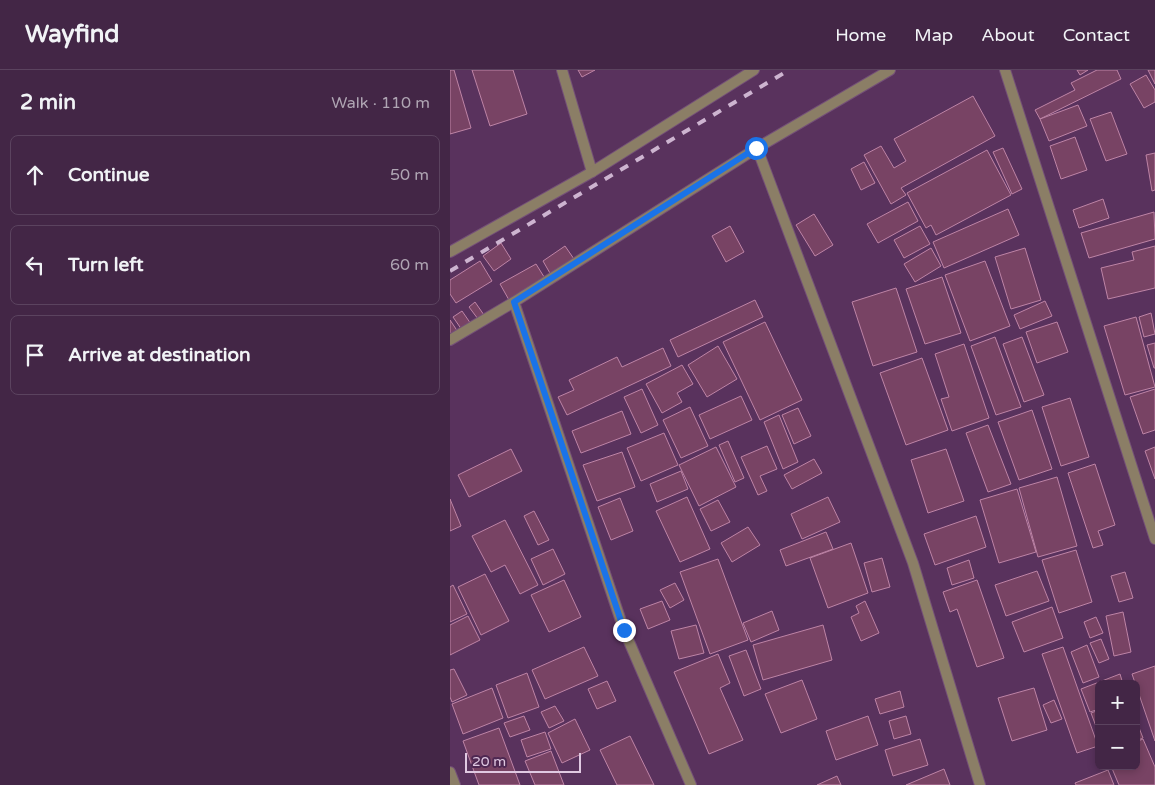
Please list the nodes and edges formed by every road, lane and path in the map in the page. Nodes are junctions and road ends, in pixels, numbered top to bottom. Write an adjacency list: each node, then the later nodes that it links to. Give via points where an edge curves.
1 (562, 70): 6 (street)
2 (754, 70): 6 (street)
3 (890, 70): 5 (street)
4 (1005, 70): 10 (street)
5 (756, 148): 8 (street); 14 (street, via 913,563)
6 (592, 172): 7 (street)
7 (450, 252)
8 (514, 302): 9 (street); 13 (street, via 624,630)
9 (450, 340)
10 (1155, 539)
11 (450, 772): 12 (street)
12 (455, 785)
13 (692, 785)
14 (980, 785)

